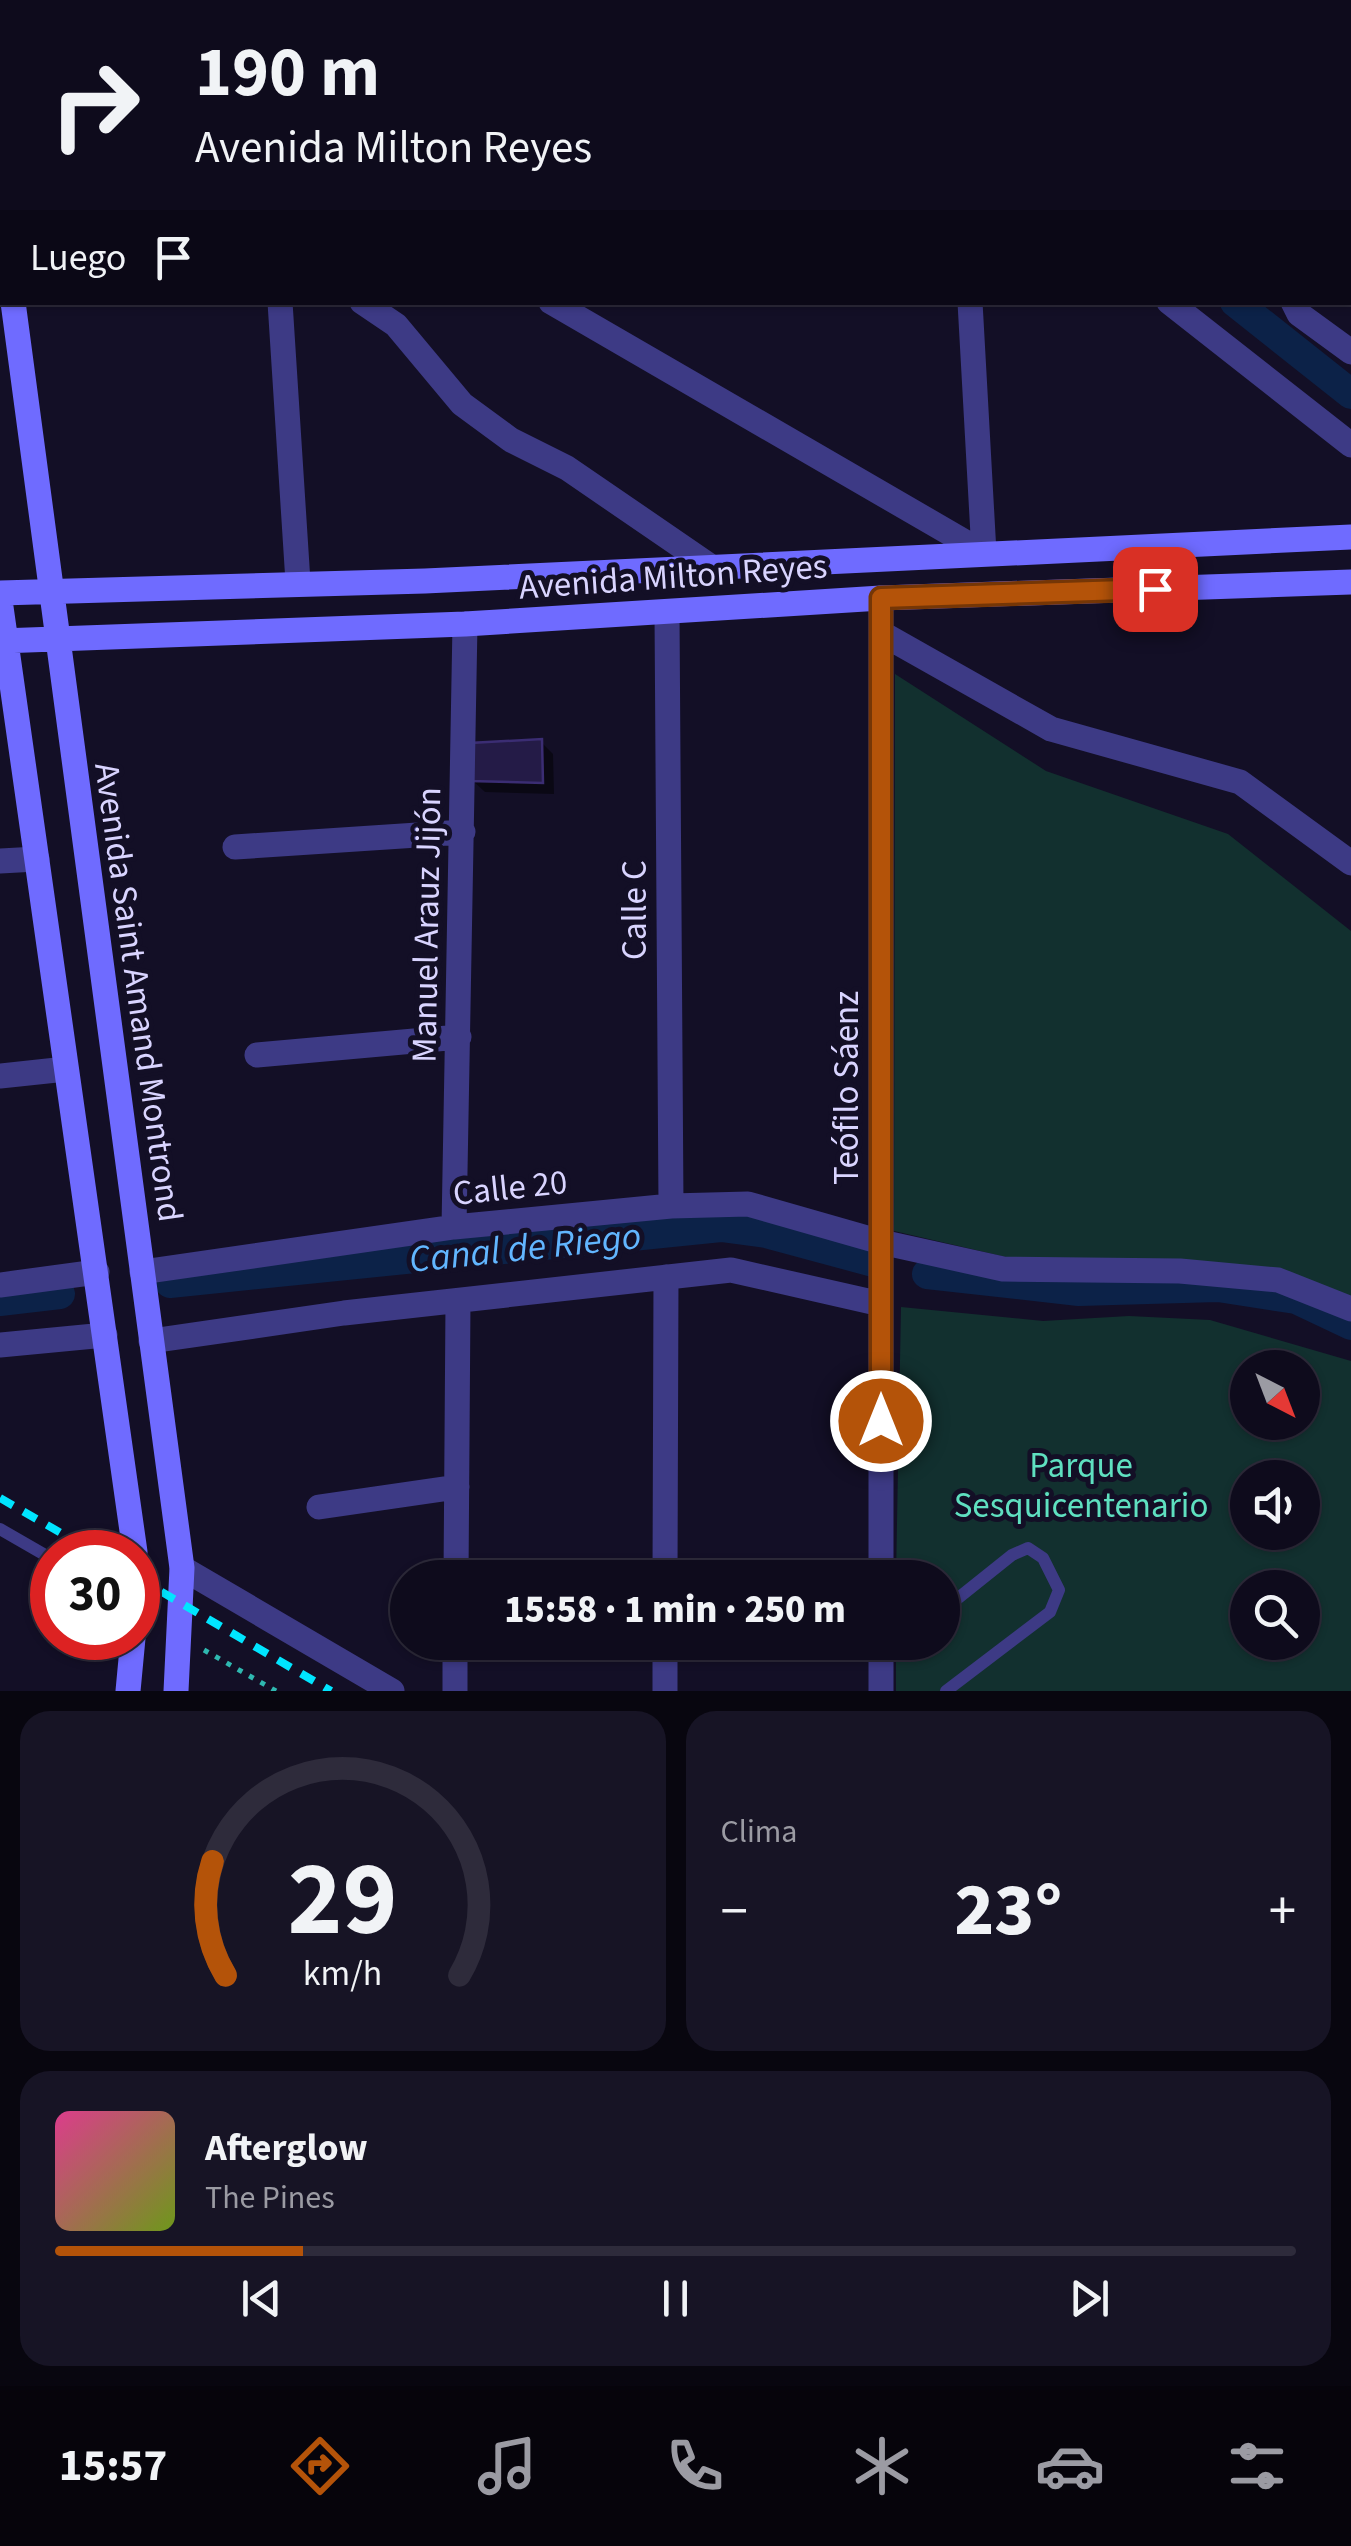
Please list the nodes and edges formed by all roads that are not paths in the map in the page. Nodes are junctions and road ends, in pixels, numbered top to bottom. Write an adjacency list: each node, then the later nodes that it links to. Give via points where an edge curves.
1 (12, 305): 15 (street, Avenida Saint Amand Montrond)
2 (280, 305): 13 (street)
3 (367, 305): 12 (street, via 396,324 462,404)
4 (556, 305): 11 (street)
5 (970, 305): 11 (street)
6 (1172, 305): 9 (street)
7 (1294, 305): 8 (street)
8 (1351, 352)
9 (1351, 445)
10 (1351, 536): 11 (street, Avenida Milton Reyes)
11 (984, 553): 12 (street, Avenida Milton Reyes)
12 (710, 566): 13 (street, Avenida Milton Reyes)
13 (298, 582): 15 (street, Avenida Milton Reyes)
14 (1351, 582): 17 (street, Avenida Milton Reyes)
15 (50, 590): 16 (street, Avenida Milton Reyes); 21 (street, Avenida Saint Amand Montrond)
16 (0, 596): 22 (street)
17 (881, 598): 18 (street, Avenida Milton Reyes); 20 (street, Teófilo Sáenz)
18 (667, 613): 19 (street, Avenida Milton Reyes); 32 (street, Calle C)
19 (465, 624): 21 (street, Avenida Milton Reyes); 23 (street, Manuel Arauz Jijón)
20 (881, 632): 27 (street, via 1051,728 1240,782); 34 (street, Teófilo Sáenz)
21 (56, 638): 22 (street, Avenida Milton Reyes); 36 (street, Avenida Saint Amand Montrond)
22 (3, 641): 25 (street)
23 (462, 832): 24 (street); 28 (street, Manuel Arauz Jijón)
24 (235, 846)
25 (37, 859): 26 (street); 30 (street)
26 (0, 861)
27 (1351, 863)
28 (460, 1038): 29 (street); 33 (street, Manuel Arauz Jijón)
29 (258, 1054)
30 (66, 1069): 31 (street); 35 (street)
31 (0, 1076)
32 (671, 1206): 33 (street, Calle 20); 34 (street, Calle 20, via 748,1204)
33 (454, 1227): 36 (street, Calle 20)
34 (881, 1242): 40 (street, Teófilo Sáenz); 41 (street, Calle 20, via 1002,1269 1180,1271 1278,1280)
35 (97, 1272): 38 (street); 42 (street)
36 (142, 1272): 43 (street, Avenida Saint Amand Montrond)
37 (666, 1278): 39 (street); 40 (street, via 731,1270); 51 (street)
38 (0, 1285)
39 (458, 1301): 43 (street); 45 (street)
40 (881, 1304): 52 (street, Teófilo Sáenz)
41 (1351, 1309)
42 (105, 1336): 44 (street); 48 (street)
43 (152, 1341): 53 (street, Avenida Saint Amand Montrond)
44 (0, 1345)
45 (457, 1487): 46 (street); 50 (street)
46 (319, 1507)
47 (0, 1529): 49 (lane)
48 (132, 1530)
49 (30, 1546)
50 (456, 1560)
51 (665, 1560)
52 (881, 1560)
53 (182, 1568): 60 (street, Avenida Saint Amand Montrond); 61 (street)
54 (960, 1597): 65 (lane, via 1028,1548 1043,1558 1059,1590 1050,1612)
55 (132, 1660): 59 (street)
56 (456, 1660): 62 (street)
57 (665, 1660): 63 (street)
58 (881, 1660): 64 (street)
59 (128, 1691)
60 (176, 1691)
61 (392, 1691)
62 (455, 1691)
63 (665, 1691)
64 (881, 1691)
65 (946, 1691)

